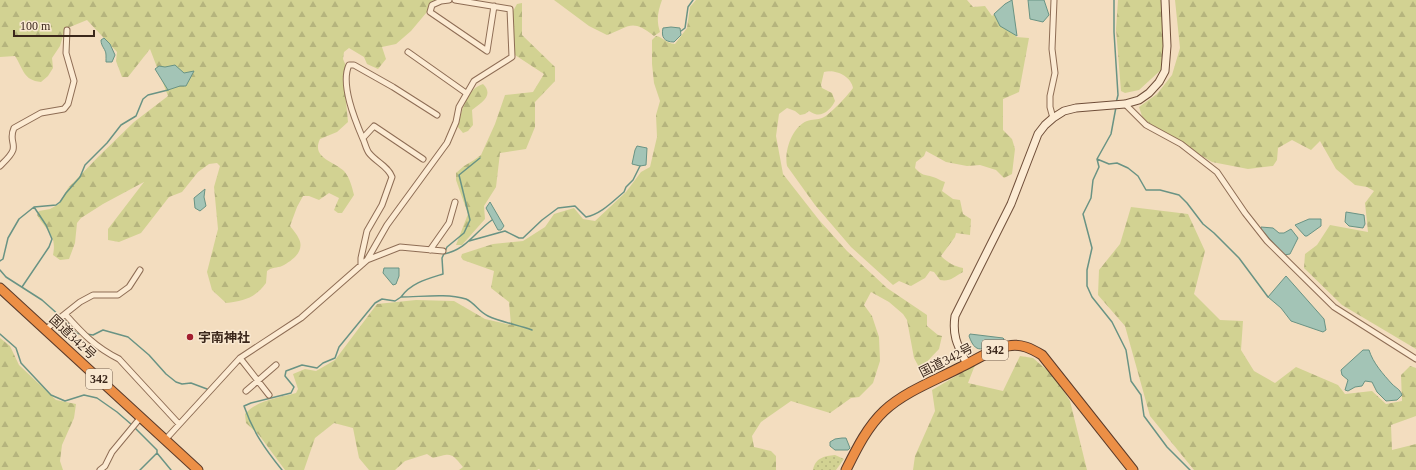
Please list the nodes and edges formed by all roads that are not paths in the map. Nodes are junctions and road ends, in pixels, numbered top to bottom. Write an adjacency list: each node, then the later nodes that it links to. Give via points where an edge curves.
1 (448, 0): 5 (street, via 432,5 430,12 487,51)
2 (455, 0): 5 (street)
3 (1054, 0): 11 (street, via 1052,49 1055,73 1050,96)
4 (1165, 0): 9 (street, via 1165,71 1149,93 1139,100)
5 (494, 6): 8 (street, via 510,9 512,57 474,81)
6 (67, 30): 14 (street, via 66,53 74,81 68,104 64,109 41,113 14,128 11,139 13,149)
7 (408, 52): 8 (street)
8 (466, 93): 18 (street, via 447,143 387,225)
9 (1125, 104): 11 (street, via 1076,108 1064,111); 25 (street, via 1146,125 1180,144 1217,172 1267,241 1334,307)
10 (437, 116): 12 (street, via 393,87 351,64 348,68 348,97)
11 (1053, 118): 26 (street, via 1038,134 1011,204 955,316 955,337)
12 (363, 138): 13 (street, via 374,126); 19 (street, via 370,154 390,170 392,177 382,205 367,231)
13 (423, 159)
14 (0, 166)
15 (455, 202): 16 (street, via 448,223)
16 (430, 250): 17 (street); 18 (street, via 400,247)
17 (443, 251)
18 (366, 260): 19 (street)
19 (361, 265): 24 (street, via 301,318)
20 (140, 270): 22 (street, via 129,287 118,296 93,295)
21 (0, 288): 23 (highway, 国道342号 / 342)
22 (65, 314): 23 (street); 32 (street, via 86,337 119,359)
23 (46, 329): 31 (highway, 国道342号 / 342)
24 (240, 358): 28 (street); 32 (street)
25 (1416, 359)
26 (967, 364): 36 (highway, 国道342号 / 342, via 883,411 865,435); 37 (highway, 国道342号 / 342, via 1007,346 1030,348 1042,355)
27 (276, 365): 28 (street)
28 (258, 381): 29 (street); 30 (street)
29 (246, 391)
30 (269, 395)
31 (141, 417): 33 (highway, 国道342号 / 342); 34 (street)
32 (179, 424): 33 (street)
33 (165, 440): 35 (highway, 国道342号 / 342)
34 (100, 470)
35 (198, 470)
36 (846, 470)
37 (1133, 470)

